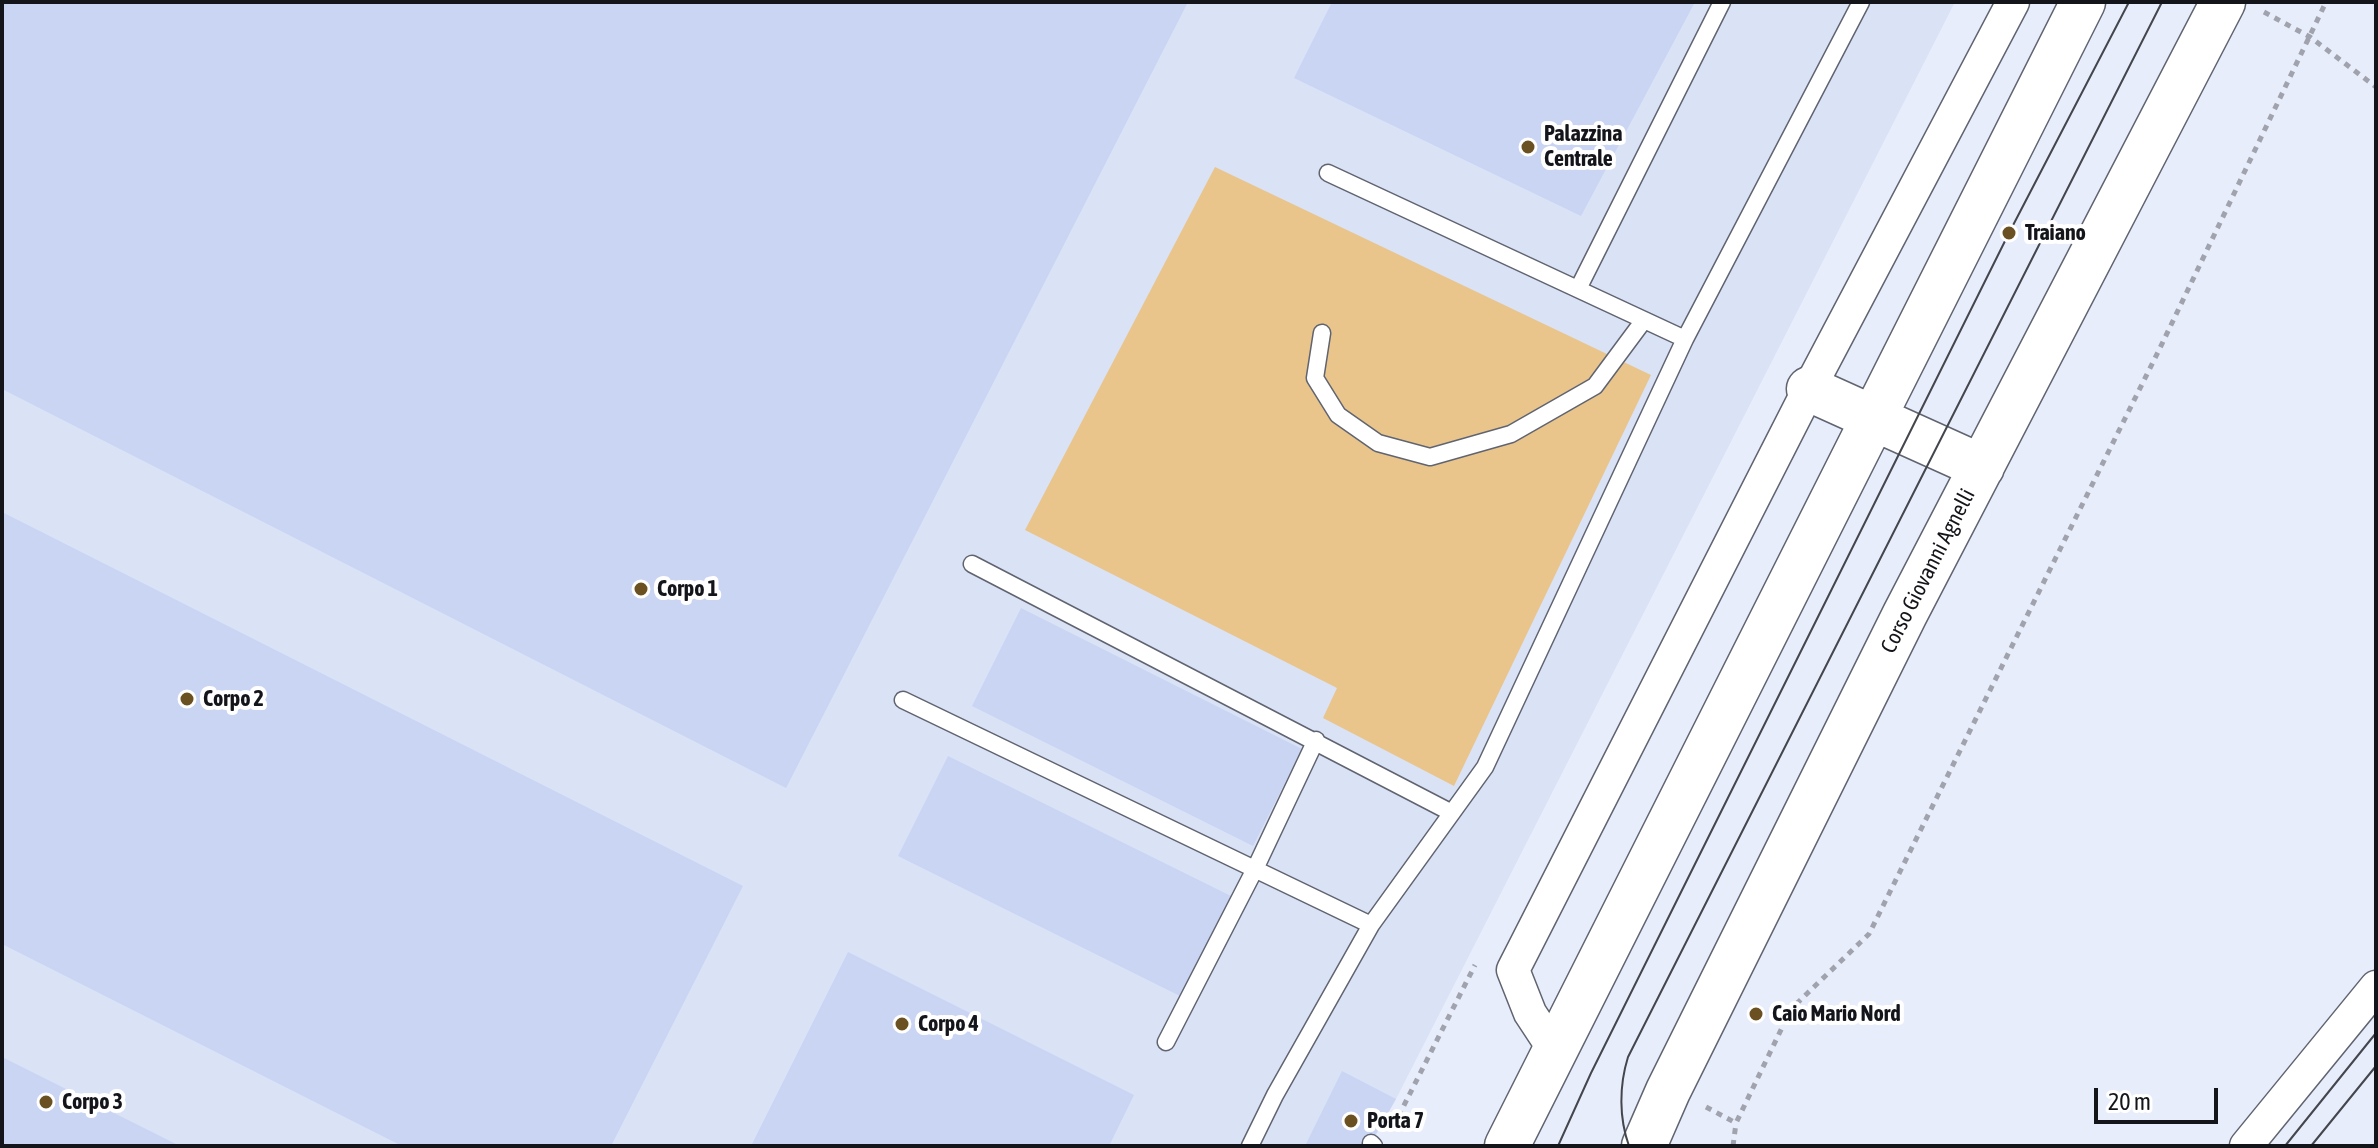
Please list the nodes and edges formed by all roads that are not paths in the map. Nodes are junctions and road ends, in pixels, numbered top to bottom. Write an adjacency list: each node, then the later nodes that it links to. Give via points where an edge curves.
1 (1722, 2): 7 (lane)
2 (1861, 2): 10 (lane)
3 (2013, 2): 11 (street)
4 (2083, 2): 12 (main road)
5 (2240, 6): 13 (main road, Corso Giovanni Agnelli)
6 (1328, 173): 7 (lane)
7 (1578, 289): 8 (lane)
8 (1644, 320): 9 (lane, via 1595,386 1511,434 1430,457 1378,443 1338,415 1315,378); 10 (lane)
9 (1322, 333)
10 (1685, 339): 17 (lane, via 1485,767)
11 (1809, 389): 12 (main road); 22 (street, via 1513,970 1530,1013)
12 (1873, 418): 13 (main road); 22 (main road)
13 (1982, 467): 23 (main road, Corso Giovanni Agnelli, via 1905,614)
14 (972, 564): 16 (lane)
15 (903, 700): 18 (lane)
16 (1316, 740): 17 (lane); 18 (lane)
17 (1452, 813): 19 (lane)
18 (1255, 869): 19 (lane); 21 (lane)
19 (1371, 925): 24 (lane)
20 (2376, 987): 26 (street)
21 (1166, 1042)
22 (1555, 1051): 25 (main road)
23 (1653, 1139)
24 (1250, 1146)
25 (1507, 1146)
26 (2246, 1146)

